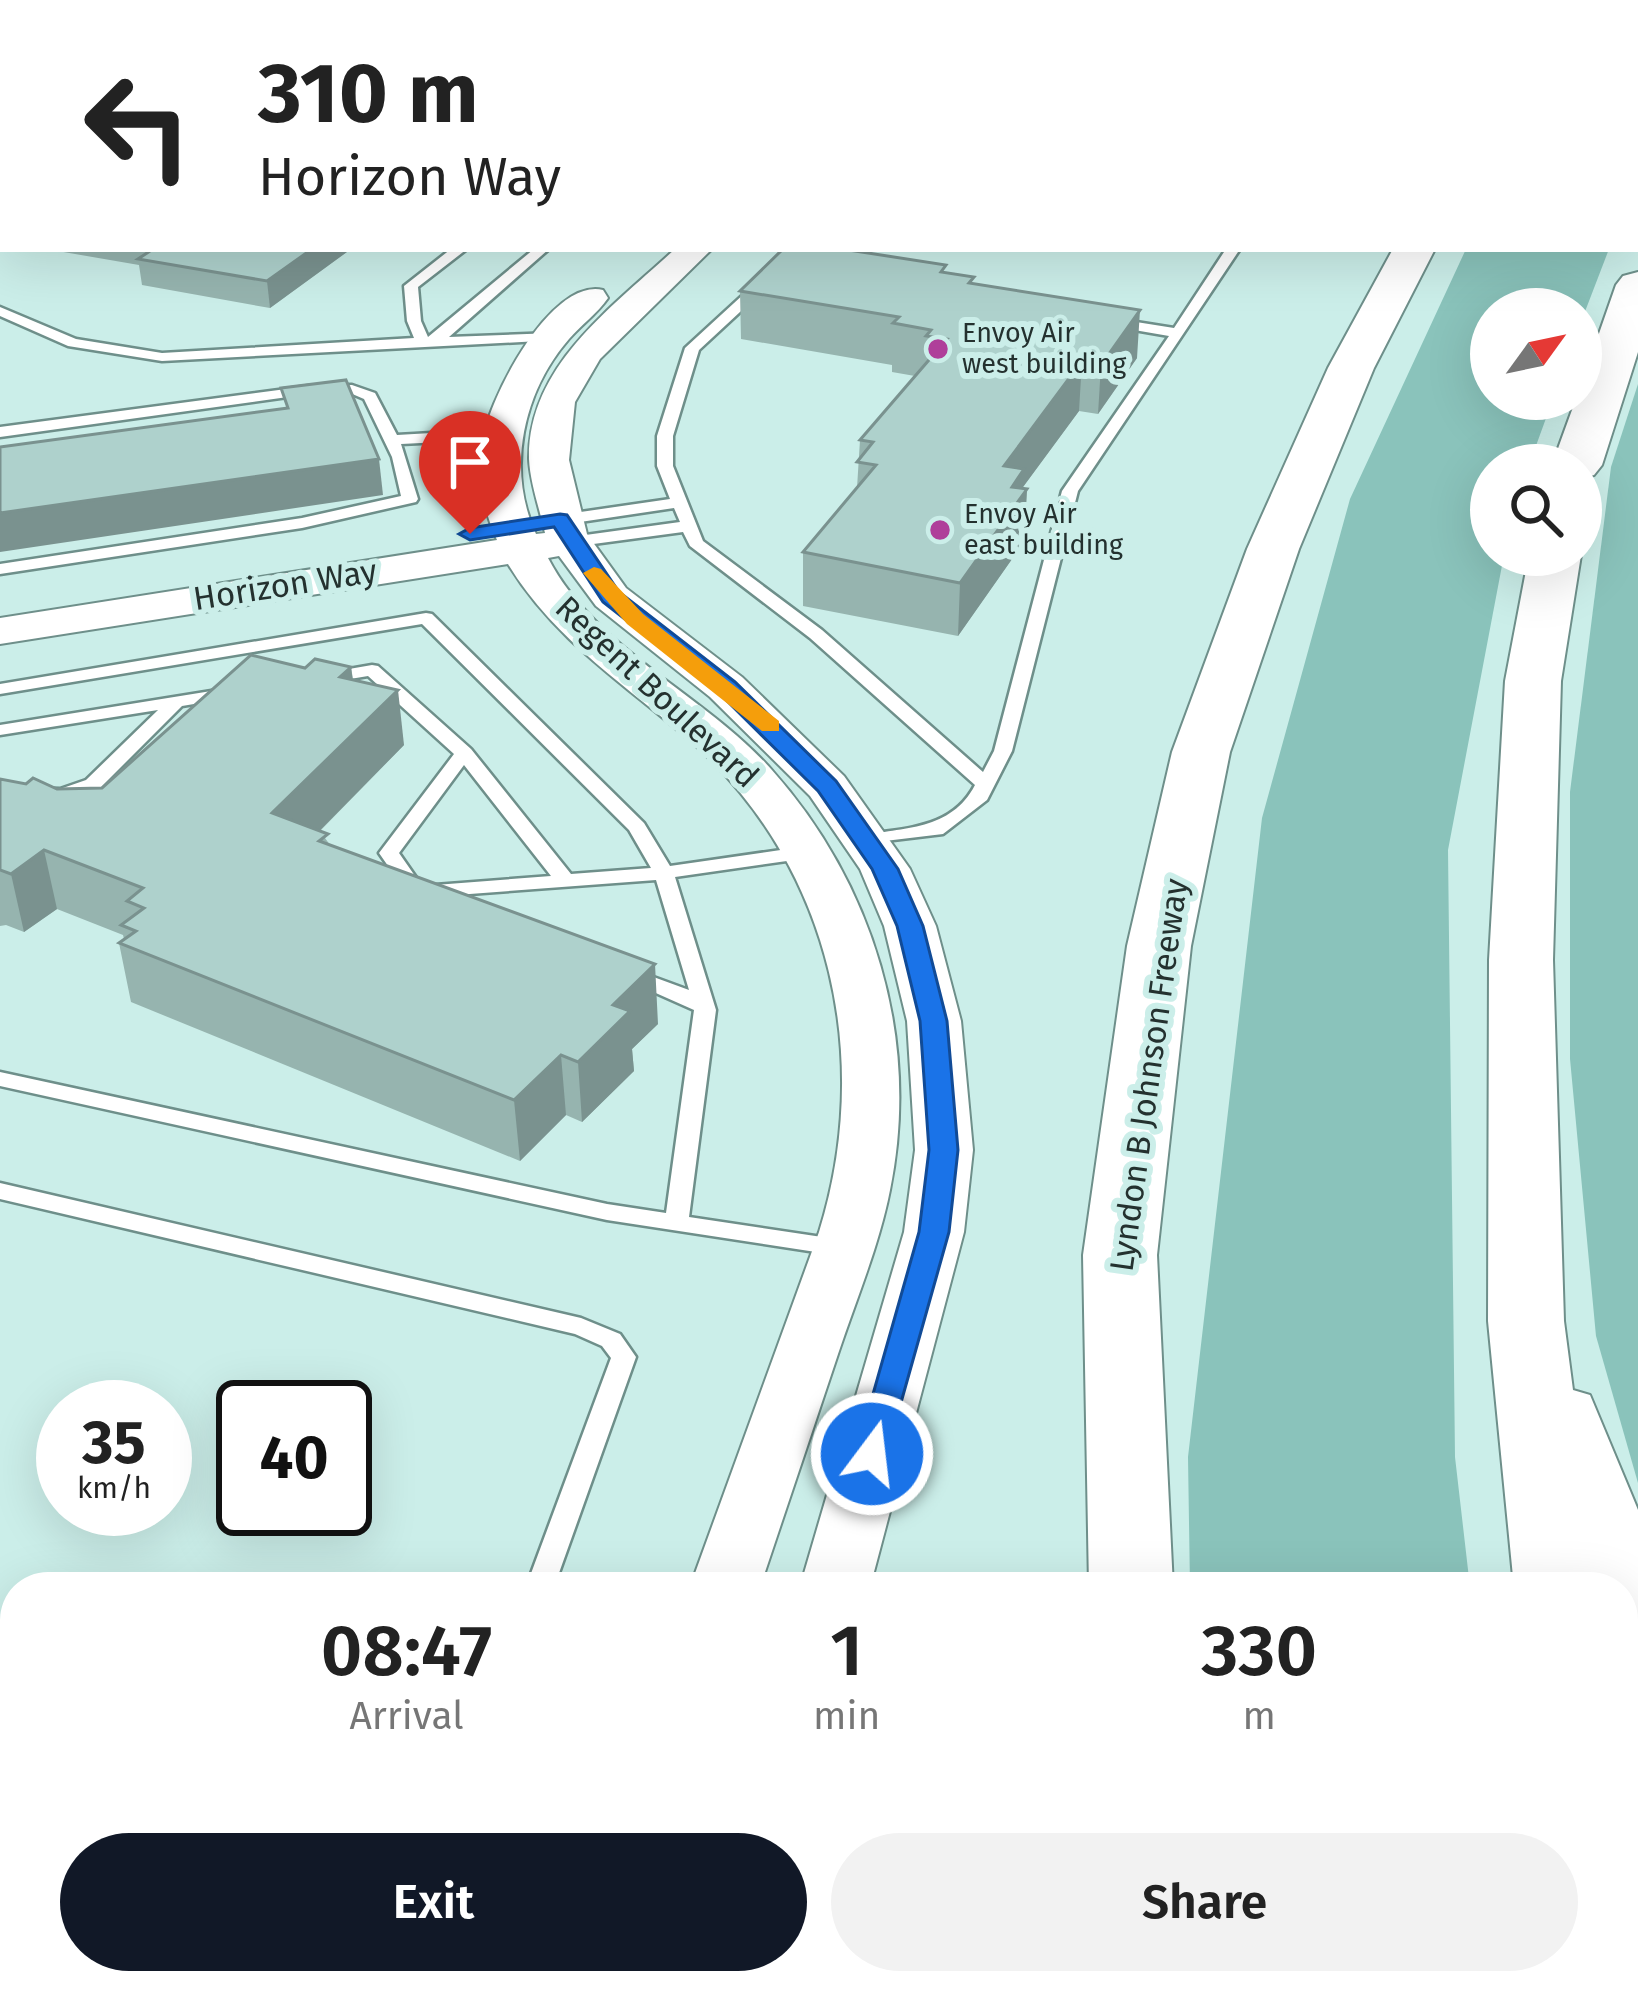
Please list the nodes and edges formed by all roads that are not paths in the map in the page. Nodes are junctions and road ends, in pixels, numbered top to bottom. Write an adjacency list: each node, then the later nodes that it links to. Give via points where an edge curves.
1 (456, 252): 15 (lane, via 411,286 414,321)
2 (538, 252): 15 (lane)
3 (644, 252): 14 (street, Regent Boulevard)
4 (692, 252): 22 (street, Regent Boulevard, via 585,353 556,403 548,460)
5 (798, 252): 8 (lane)
6 (1231, 252): 13 (lane)
7 (1412, 252): 51 (highway, Lyndon B Johnson Freeway, via 1351,368 1273,549 1201,752 1159,946 1120,1255)
8 (779, 269): 9 (lane); 20 (lane, via 692,348 665,436 665,466)
9 (803, 273)
10 (1638, 285): 19 (highway)
11 (0, 310): 15 (lane, via 73,343 162,357)
12 (1084, 318): 13 (lane)
13 (1178, 333): 34 (lane, via 1070,491 1003,751)
14 (553, 337): 15 (lane); 17 (street, Regent Boulevard, via 524,375)
15 (429, 341)
16 (0, 432): 18 (lane, via 352,388 370,396)
17 (501, 434): 18 (lane); 23 (street, Regent Boulevard, via 501,480)
18 (392, 440): 24 (lane, via 410,500)
19 (1584, 444)
20 (681, 502): 21 (lane); 22 (lane)
21 (689, 526): 22 (lane); 34 (lane, via 713,558 816,634)
22 (566, 531): 23 (street, Horizon Way); 36 (street, Regent Boulevard, via 611,597 770,726 827,786)
23 (516, 538): 26 (street, Horizon Way); 27 (street, Horizon Way); 36 (street, Regent Boulevard, via 560,607)
24 (0, 569)
25 (1551, 576): 47 (highway, via 1533,681 1521,961)
26 (0, 605)
27 (0, 631)
28 (307, 681): 33 (lane, via 372,670)
29 (0, 689): 37 (lane, via 426,617 637,827)
30 (242, 691): 31 (lane)
31 (177, 701): 32 (lane); 35 (lane, via 93,784 62,795)
32 (0, 730)
33 (464, 754): 38 (lane); 39 (lane, via 389,853)
34 (985, 784): 36 (lane, via 977,800 936,830)
35 (0, 794)
36 (837, 846): 37 (lane); 46 (street, Regent Boulevard, via 839,913 871,1065 864,1174); 50 (street, Regent Boulevard, via 910,926 934,1021 944,1150 934,1232)
37 (664, 873): 38 (lane); 42 (lane)
38 (564, 879): 39 (lane)
39 (416, 892): 40 (lane)
40 (460, 909)
41 (615, 969): 42 (lane)
42 (704, 1003): 45 (lane)
43 (0, 1079): 45 (lane)
44 (0, 1192): 48 (lane, via 611,1340 624,1358)
45 (676, 1223): 46 (lane)
46 (843, 1248): 49 (street, Regent Boulevard)
47 (1526, 1321): 52 (highway); 53 (highway)
48 (545, 1572)
49 (730, 1572)
50 (840, 1572)
51 (1131, 1572)
52 (1554, 1572)
53 (1620, 1572)

